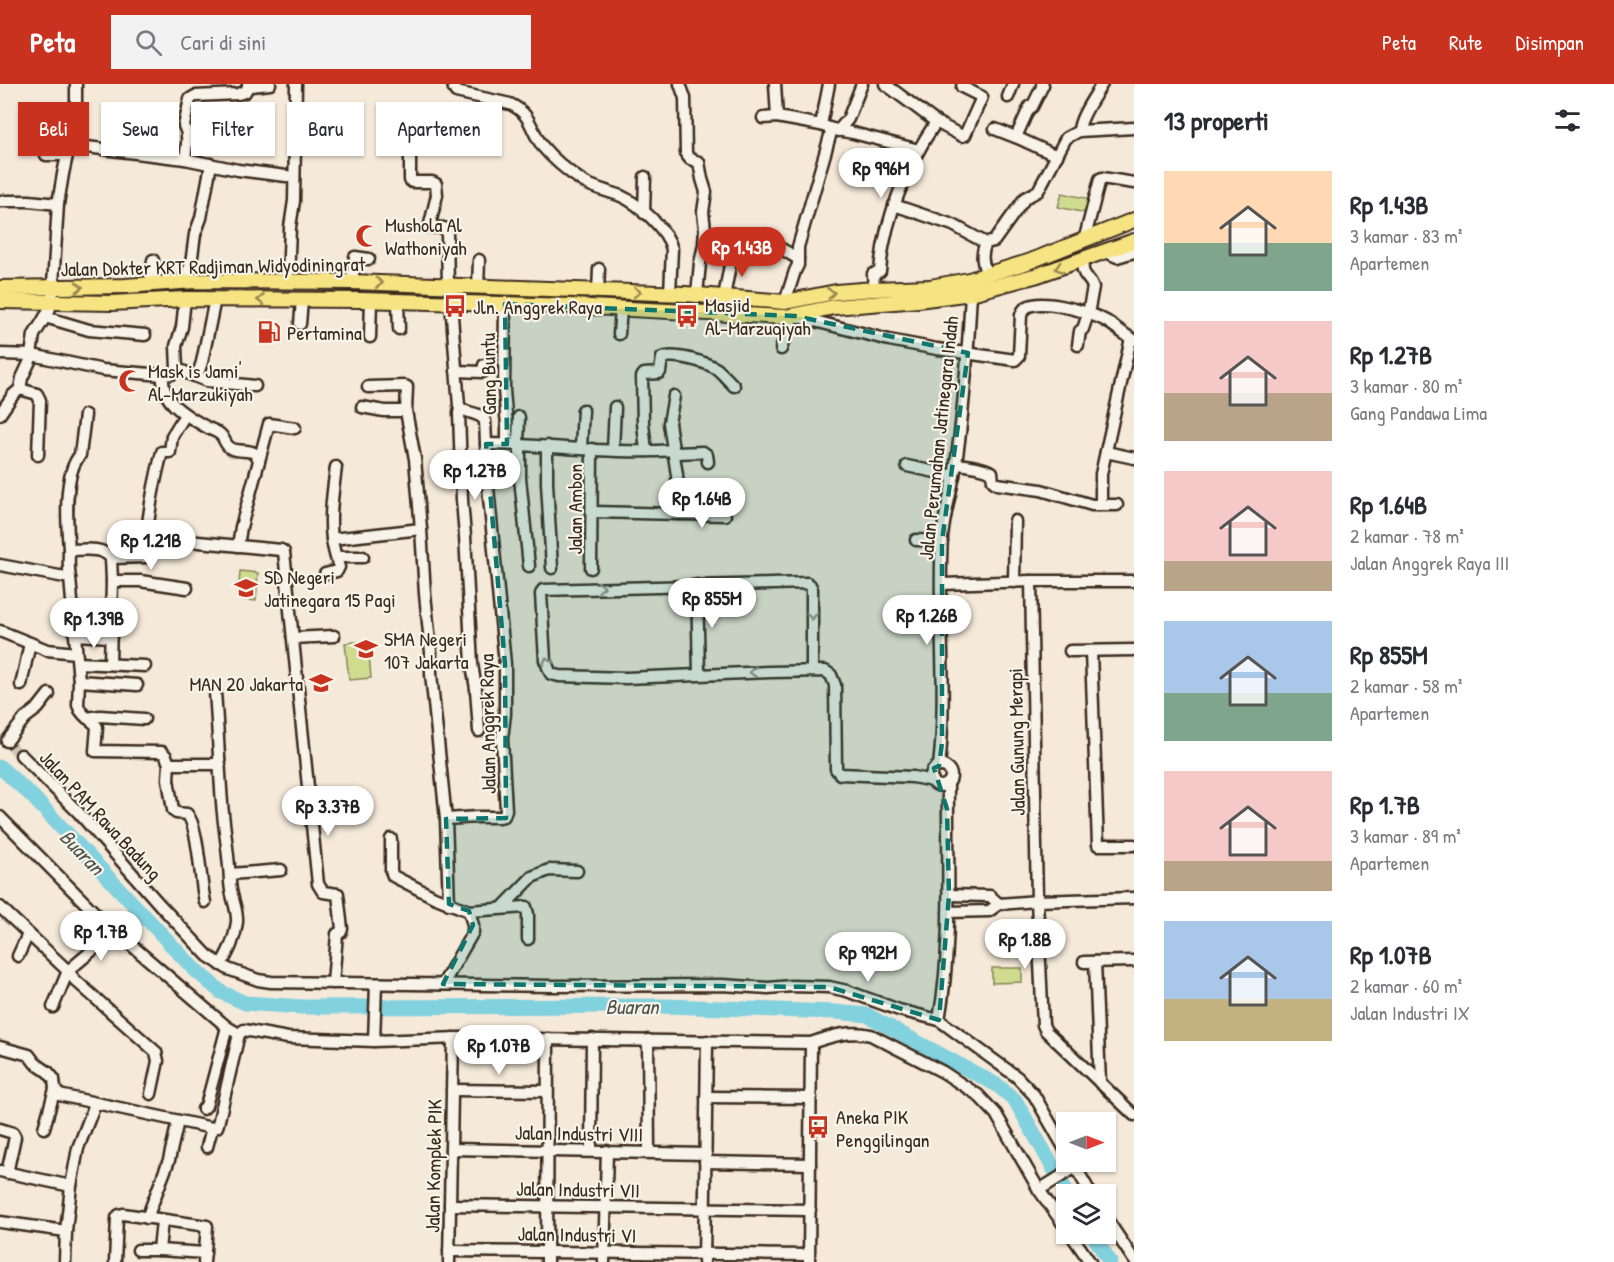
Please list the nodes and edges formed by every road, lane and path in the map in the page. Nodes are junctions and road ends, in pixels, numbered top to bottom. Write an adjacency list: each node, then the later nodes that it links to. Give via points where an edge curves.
1 (76, 84): 18 (street)
2 (193, 84): 16 (street)
3 (270, 84): 15 (street)
4 (296, 84): 34 (street)
5 (453, 84): 40 (street, via 456,92 518,108 525,113 544,148 563,166)
6 (680, 84): 42 (street, via 686,154 699,164 706,192)
7 (775, 84): 19 (street)
8 (829, 84): 22 (street)
9 (862, 84): 22 (street, via 848,119)
10 (885, 84): 21 (street)
11 (963, 84): 21 (street, via 962,87 981,97 965,135)
12 (1013, 84): 17 (street)
13 (1042, 84): 26 (street)
14 (1102, 84): 25 (street)
15 (249, 85): 16 (street, via 238,94)
16 (193, 96): 32 (street, via 184,119)
17 (1008, 97)
18 (76, 102)
19 (777, 117): 20 (street); 22 (street)
20 (763, 118)
21 (936, 122): 27 (street)
22 (830, 128): 27 (street); 50 (street)
23 (1134, 128): 25 (street)
24 (995, 129): 26 (street)
25 (1078, 131): 31 (street, via 1066,138)
26 (1016, 137): 31 (street)
27 (919, 150): 39 (street)
28 (89, 152): 32 (street)
29 (68, 156): 38 (street)
30 (410, 156): 60 (street, via 410,180 436,184 430,224 447,232)
31 (1057, 156): 45 (street, via 1038,191 1025,198 994,242)
32 (185, 159): 33 (street)
33 (211, 164): 34 (street); 56 (street)
34 (294, 177): 57 (street)
35 (645, 177): 40 (street)
36 (1134, 183): 43 (street, via 1100,179)
37 (0, 201): 38 (street)
38 (58, 204): 67 (street)
39 (894, 205): 45 (street, via 953,225); 64 (street, via 880,271 873,274)
40 (644, 213): 66 (street, via 658,226 672,249)
41 (1134, 220): 43 (main road, Jalan Dokter KRT Radjiman Widyodiningrat)
42 (705, 234): 46 (street, via 728,236); 68 (street)
43 (1084, 241): 53 (main road); 55 (main road, Jalan Dokter KRT Radjiman Widyodiningrat)
44 (1134, 241): 47 (main road, Jalan Dokter KRT Radjiman Widyodiningrat)
45 (986, 243): 55 (street, via 982,262)
46 (733, 252): 50 (street, via 762,244 784,249); 69 (street)
47 (1106, 252): 48 (street, via 1117,257); 53 (main road, Jalan Dokter KRT Radjiman Widyodiningrat)
48 (1134, 252)
49 (369, 259): 58 (street, via 355,257)
50 (798, 259): 76 (street)
51 (153, 260): 59 (street)
52 (479, 260): 61 (street)
53 (1083, 260): 62 (main road, Jalan Dokter KRT Radjiman Widyodiningrat, one-way to 62, via 1038,275); 80 (street, via 1082,269 1093,287)
54 (598, 269): 65 (street)
55 (987, 276): 62 (main road, Jalan Dokter KRT Radjiman Widyodiningrat)
56 (184, 281): 57 (main road, Jalan Dokter KRT Radjiman Widyodiningrat); 59 (main road, Jalan Dokter KRT Radjiman Widyodiningrat)
57 (288, 281): 58 (main road, Jalan Dokter KRT Radjiman Widyodiningrat)
58 (352, 282): 60 (main road, Jalan Dokter KRT Radjiman Widyodiningrat, one-way to 60)
59 (150, 284): 67 (main road, Jalan Dokter KRT Radjiman Widyodiningrat, one-way to 59)
60 (448, 286): 61 (main road, Jalan Dokter KRT Radjiman Widyodiningrat)
61 (478, 287): 65 (main road, Jalan Dokter KRT Radjiman Widyodiningrat)
62 (970, 287): 64 (main road, Jalan Dokter KRT Radjiman Widyodiningrat); 82 (main road, Jalan Dokter KRT Radjiman Widyodiningrat, via 918,300 834,307); 91 (street, Jalan Perumahan Jatinegara Indah)
63 (0, 288): 67 (main road, Jalan Dokter KRT Radjiman Widyodiningrat)
64 (874, 288): 76 (main road, Jalan Dokter KRT Radjiman Widyodiningrat, one-way to 64)
65 (598, 291): 66 (main road, Jalan Dokter KRT Radjiman Widyodiningrat, one-way to 66)
66 (670, 293): 68 (main road, Jalan Dokter KRT Radjiman Widyodiningrat)
67 (52, 294): 70 (main road, Jalan Dokter KRT Radjiman Widyodiningrat, via 112,303); 74 (main road, Jalan Dokter KRT Radjiman Widyodiningrat); 81 (street)
68 (697, 295): 69 (main road, Jalan Dokter KRT Radjiman Widyodiningrat)
69 (724, 297): 76 (main road, Jalan Dokter KRT Radjiman Widyodiningrat)
70 (185, 299): 71 (main road, Jalan Dokter KRT Radjiman Widyodiningrat); 95 (street, via 176,346)
71 (215, 299): 72 (main road, Jalan Dokter KRT Radjiman Widyodiningrat, one-way to 71); 98 (street)
72 (302, 300): 73 (main road, Jalan Dokter KRT Radjiman Widyodiningrat); 83 (street)
73 (371, 300): 75 (main road, Jalan Dokter KRT Radjiman Widyodiningrat); 87 (street)
74 (0, 301)
75 (398, 302): 77 (main road, Jalan Dokter KRT Radjiman Widyodiningrat); 84 (street)
76 (784, 302)
77 (451, 303): 78 (main road, Jalan Dokter KRT Radjiman Widyodiningrat); 96 (street)
78 (506, 304): 79 (main road, Jalan Dokter KRT Radjiman Widyodiningrat); 115 (street, Gang Buntu, via 504,390 507,426)
79 (621, 309): 82 (main road, Jalan Dokter KRT Radjiman Widyodiningrat); 85 (street)
80 (1088, 314): 88 (street); 89 (street); 91 (street, via 1041,304 1028,307 1021,315 1018,359)
81 (45, 317): 86 (street, via 89,330); 93 (street, via 34,335)
82 (794, 317): 90 (street); 91 (street, via 937,350)
83 (300, 324)
84 (399, 330)
85 (619, 334)
86 (146, 335)
87 (370, 337)
88 (1132, 339): 121 (street)
89 (1078, 345)
90 (781, 349)
91 (968, 353): 126 (street, Jalan Perumahan Jatinegara Indah)
92 (0, 354): 93 (street)
93 (32, 355): 97 (street, via 103,370); 102 (street)
94 (484, 365): 96 (street, via 483,372)
95 (177, 369): 97 (street); 98 (street)
96 (456, 371): 106 (street)
97 (163, 375): 111 (street, via 165,392)
98 (197, 376): 99 (street, via 207,381)
99 (255, 386)
100 (734, 386): 119 (street, via 719,370 705,363 662,358 659,373 642,377)
101 (368, 387): 108 (street, via 406,386)
102 (20, 389): 109 (street); 122 (street, via 37,394 40,400)
103 (674, 396): 120 (street, via 669,419)
104 (362, 407): 108 (street)
105 (615, 407): 118 (street)
106 (460, 409): 114 (street, Jalan Anggrek Raya, via 483,417); 180 (street, via 462,500)
107 (583, 410): 117 (street, Jalan Ambon)
108 (406, 411): 136 (street)
109 (0, 414)
110 (85, 415): 142 (street, via 80,455 69,486)
111 (185, 415): 124 (street, via 221,435 232,448 254,452); 137 (street, via 172,436 170,452 162,452)
112 (519, 417): 115 (street)
113 (295, 428): 124 (street, via 269,424)
114 (486, 444): 115 (street); 187 (street, Jalan Anggrek Raya, via 505,664 502,739 506,810 500,817)
115 (515, 444): 116 (street); 147 (street)
116 (547, 446): 117 (street); 148 (street)
117 (586, 448): 118 (street); 132 (street, Jalan Ambon)
118 (613, 450): 119 (street)
119 (646, 451): 120 (street)
120 (674, 451): 125 (street, via 703,452); 133 (street)
121 (1106, 452): 123 (street); 130 (street)
122 (38, 455)
123 (1134, 458)
124 (259, 461): 141 (street)
125 (708, 462)
126 (956, 464): 129 (street, Jalan Perumahan Jatinegara Indah); 130 (street, via 990,471 997,484)
127 (907, 466): 129 (street)
128 (336, 467): 138 (street)
129 (954, 476): 140 (street, Jalan Perumahan Jatinegara Indah)
130 (1099, 505): 131 (street)
131 (1118, 505)
132 (592, 512): 133 (street); 149 (street, Jalan Ambon)
133 (679, 514): 134 (street)
134 (725, 515)
135 (1015, 521): 153 (street)
136 (421, 529): 138 (street); 187 (street)
137 (147, 537): 141 (street); 145 (street, via 145,558)
138 (332, 539): 143 (street)
139 (916, 540): 140 (street)
140 (942, 541): 156 (street, Jalan Perumahan Jatinegara Indah)
141 (238, 546): 163 (street, via 284,552)
142 (69, 550): 145 (street, via 94,550); 151 (street)
143 (336, 557): 144 (street); 150 (street, via 337,572)
144 (363, 557)
145 (111, 558): 152 (street)
146 (0, 565): 151 (street)
147 (529, 566)
148 (552, 568)
149 (591, 568)
150 (325, 574)
151 (70, 578): 160 (street)
152 (112, 580): 158 (street); 162 (street)
153 (1014, 582): 154 (street); 156 (street)
154 (1031, 582): 155 (street); 195 (street, Jalan Gunung Merapi)
155 (1134, 582)
156 (942, 584): 185 (street, Jalan Perumahan Jatinegara Indah)
157 (697, 585): 171 (street, one-way to 171, via 810,585); 172 (street); 172 (street, one-way to 157, via 626,678 551,674 545,660 541,594 547,589)
158 (187, 588)
159 (0, 631): 164 (street)
160 (75, 635): 162 (street); 168 (street)
161 (334, 636): 163 (street)
162 (111, 637): 169 (street)
163 (293, 639): 210 (street, via 318,884 322,892 335,892 338,896 342,929 337,934)
164 (30, 644): 168 (street); 174 (street)
165 (1134, 650): 167 (street)
166 (1070, 651): 167 (street)
167 (1091, 651): 189 (street, via 1098,845)
168 (77, 658): 169 (street); 173 (street)
169 (110, 664): 170 (street)
170 (145, 666)
171 (812, 671): 172 (street, one-way to 172); 185 (street, via 825,671 834,679 836,769 840,774)
172 (699, 674)
173 (79, 681): 175 (street); 178 (street, via 78,705)
174 (21, 685)
175 (137, 685)
176 (215, 692): 184 (street)
177 (49, 694): 181 (street)
178 (87, 718): 179 (street); 183 (street, via 97,728 95,751 162,752)
179 (144, 719)
180 (479, 731)
181 (5, 740)
182 (21, 754): 208 (street, Jalan PAM Rawa Badung, via 208,956)
183 (169, 764): 184 (street); 196 (street, via 173,810 191,819)
184 (220, 764): 192 (street)
185 (940, 776): 193 (street, Jalan Perumahan Jatinegara Indah, via 947,809)
186 (0, 817): 203 (street)
187 (446, 819): 197 (street)
188 (391, 839): 197 (street, via 393,876)
189 (1134, 844)
190 (281, 870): 192 (street)
191 (577, 871): 200 (street, via 549,870 532,877)
192 (230, 874): 208 (street, via 237,924)
193 (948, 895): 198 (street, via 990,896); 202 (street, Jalan Perumahan Jatinegara Indah)
194 (1134, 898): 195 (street)
195 (1037, 901): 198 (street); 225 (street, Jalan Gunung Merapi, via 1042,1018 1046,1031)
196 (205, 902)
197 (449, 904): 201 (street)
198 (999, 904): 202 (street, via 989,911)
199 (0, 907): 204 (street)
200 (502, 909): 201 (street); 205 (street, via 526,907)
201 (469, 911): 211 (street, via 473,932)
202 (948, 912): 214 (street, Jalan Perumahan Jatinegara Indah, via 945,988)
203 (115, 932): 209 (street); 215 (street)
204 (28, 934): 206 (street); 209 (street)
205 (528, 939)
206 (18, 956)
207 (1134, 961): 225 (street, via 1089,962)
208 (221, 965): 210 (street, Jalan PAM Rawa Badung, via 258,980)
209 (68, 971): 213 (street); 229 (street, via 156,1052 158,1061)
210 (333, 983): 212 (street, Jalan PAM Rawa Badung)
211 (443, 984): 212 (street, Jalan PAM Rawa Badung); 214 (street, Jalan PAM Rawa Badung, via 829,987)
212 (376, 986): 218 (street)
213 (53, 1007)
214 (939, 1020): 239 (street, via 1017,1077 1034,1095)
215 (227, 1027): 216 (street); 233 (street)
216 (238, 1034): 218 (street, via 244,1030 288,1038); 237 (street, via 218,1124)
217 (453, 1038): 218 (street); 219 (street); 227 (street, Jalan Komplek PIK)
218 (375, 1039)
219 (548, 1039): 220 (street); 228 (street)
220 (592, 1039): 221 (street); 243 (street)
221 (648, 1040): 222 (street); 245 (street)
222 (707, 1041): 223 (street); 230 (street)
223 (811, 1043): 231 (street); 251 (street, via 861,1032 943,1072 978,1095 996,1114)
224 (0, 1047): 226 (street, via 29,1055 54,1079)
225 (1100, 1083): 234 (street)
226 (55, 1089): 232 (street, via 59,1095); 236 (street)
227 (452, 1090): 228 (street); 241 (street, Jalan Komplek PIK)
228 (547, 1091): 242 (street)
229 (151, 1094)
230 (706, 1097): 231 (street); 246 (street)
231 (811, 1098): 247 (street)
232 (95, 1104): 235 (street); 250 (street, via 78,1148)
233 (203, 1110)
234 (1134, 1115)
235 (178, 1121): 237 (street); 258 (street, via 169,1160)
236 (44, 1128)
237 (212, 1128): 240 (street)
238 (0, 1129): 248 (street, via 15,1137)
239 (1056, 1134)
240 (207, 1147)
241 (451, 1149): 242 (street, Jalan Industri VIII); 252 (street, Jalan Komplek PIK)
242 (547, 1150): 243 (street, Jalan Industri VIII); 253 (street)
243 (591, 1151): 244 (street, Jalan Industri VIII)
244 (607, 1151): 245 (street, Jalan Industri VIII); 254 (street)
245 (649, 1152): 246 (street, Jalan Industri VIII)
246 (706, 1158): 247 (street, Jalan Industri VIII); 255 (street)
247 (810, 1164): 256 (street)
248 (3, 1172): 250 (street)
249 (1065, 1172): 251 (street)
250 (71, 1186): 261 (street)
251 (1042, 1188): 257 (street)
252 (450, 1205): 253 (street, Jalan Industri VII); 266 (street, Jalan Komplek PIK)
253 (547, 1206): 254 (street, Jalan Industri VII); 267 (street)
254 (606, 1207): 255 (street, Jalan Industri VII); 268 (street)
255 (705, 1209): 256 (street, Jalan Industri VII); 270 (street)
256 (810, 1210): 271 (street)
257 (1056, 1211)
258 (147, 1218): 259 (street); 274 (street, via 119,1215)
259 (162, 1221): 265 (street); 269 (street, via 207,1226)
260 (0, 1222): 261 (street)
261 (66, 1231): 273 (street)
262 (1116, 1233): 272 (street)
263 (1078, 1244): 275 (street)
264 (138, 1250): 265 (street)
265 (159, 1250): 269 (street)
266 (449, 1256): 267 (street, Jalan Industri VI)
267 (547, 1257): 268 (street, Jalan Industri VI)
268 (604, 1257): 270 (street, Jalan Industri VI)
269 (205, 1258)
270 (704, 1258): 271 (street, Jalan Industri VI)
271 (809, 1258)
272 (1134, 1260)
273 (65, 1262)
274 (115, 1262)
275 (1090, 1262)

